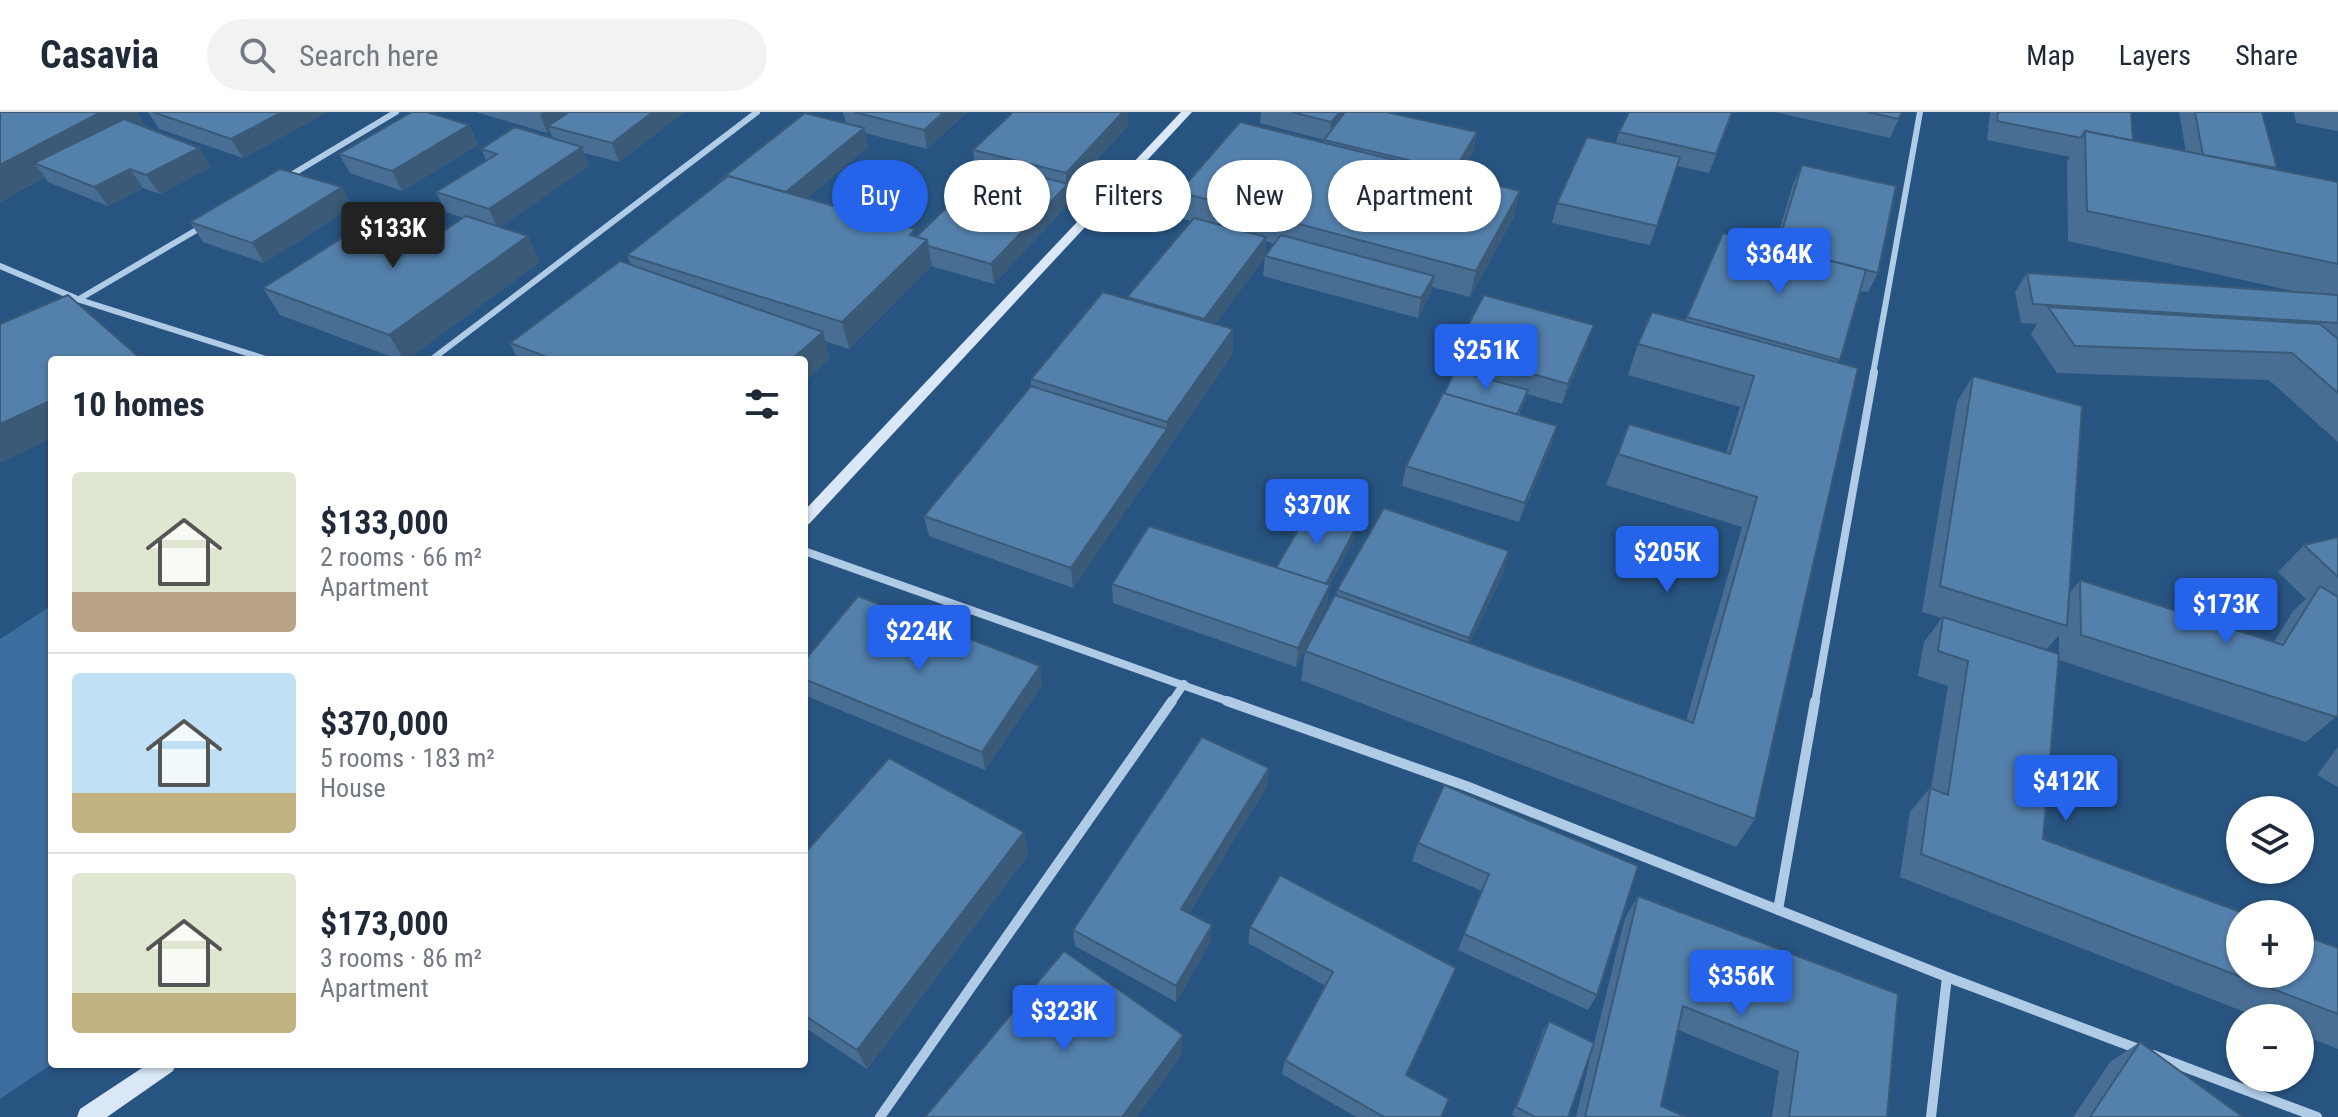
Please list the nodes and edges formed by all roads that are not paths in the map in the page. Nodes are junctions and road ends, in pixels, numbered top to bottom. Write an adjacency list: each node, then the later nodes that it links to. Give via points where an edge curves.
1 (396, 112): 5 (street)
2 (757, 112): 11 (street)
3 (1187, 112): 12 (main road)
4 (1920, 112): 15 (street)
5 (272, 185)
6 (218, 218): 8 (street)
7 (0, 266): 8 (street)
8 (80, 300): 9 (street); 10 (street)
9 (67, 306)
10 (256, 356)
11 (436, 356)
12 (808, 516)
13 (808, 552): 14 (street)
14 (1184, 684): 15 (street, via 1466,786); 19 (street)
15 (1778, 910): 16 (street)
16 (1947, 977): 20 (street); 21 (street)
17 (160, 1068): 18 (main road)
18 (88, 1117)
19 (880, 1117)
20 (1931, 1117)
21 (2317, 1117)

